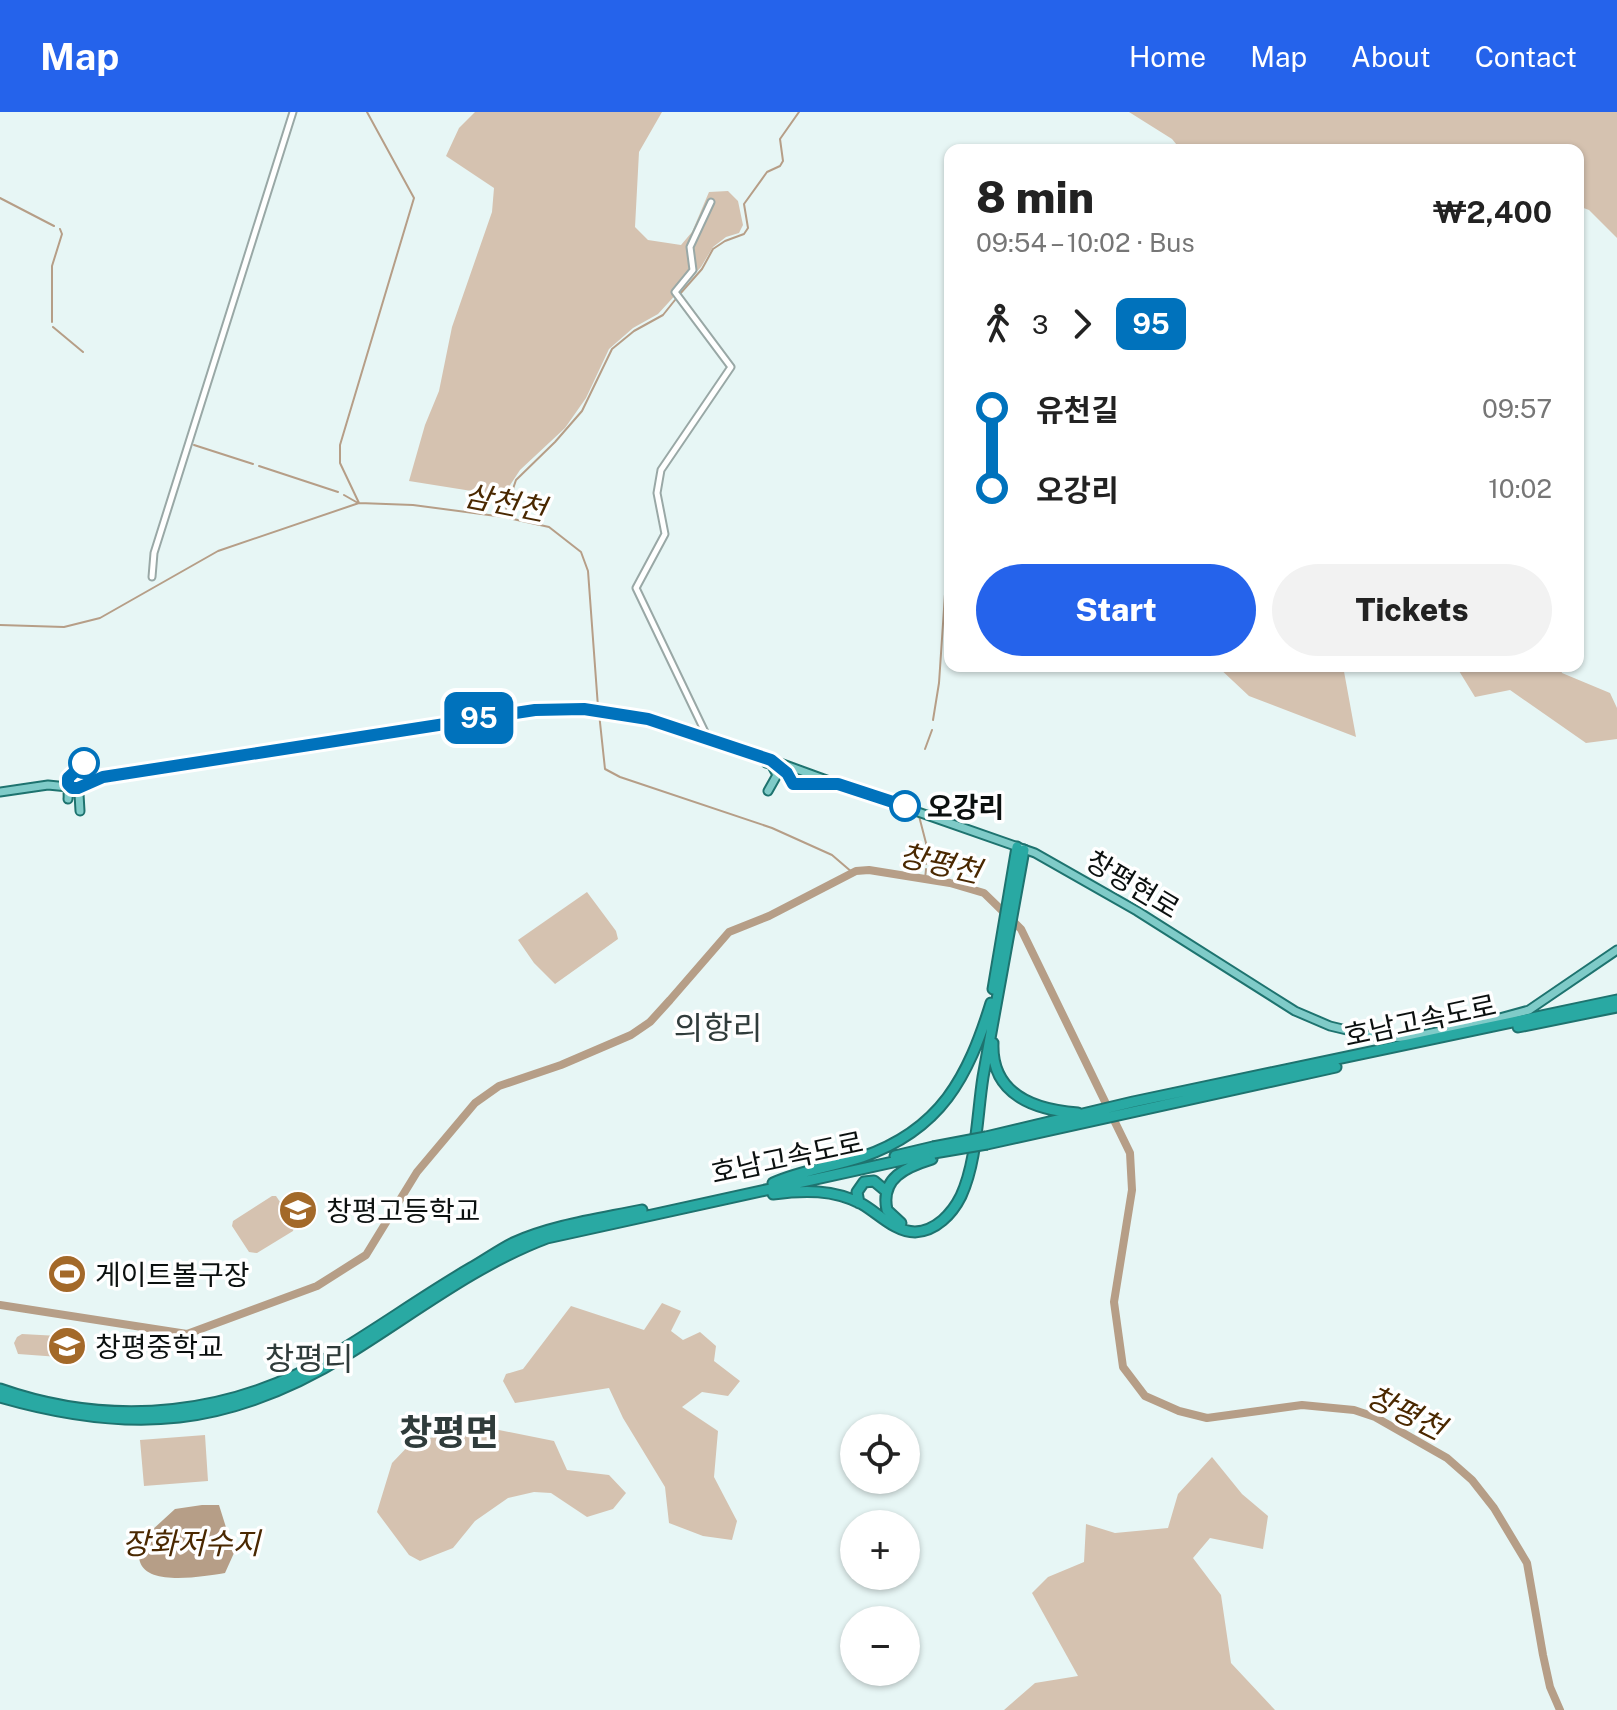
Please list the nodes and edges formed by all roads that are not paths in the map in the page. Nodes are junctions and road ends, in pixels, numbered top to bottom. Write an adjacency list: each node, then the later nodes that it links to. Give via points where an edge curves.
1 (293, 112): 3 (street, via 154,553)
2 (711, 202): 4 (street, via 690,247 693,270 675,292 731,367 661,470 657,493 665,534 636,588)
3 (152, 577)
4 (705, 738): 5 (main road, 창평현로); 7 (main road, 창평현로, via 612,712 535,710)
5 (740, 749): 6 (main road, 창평현로); 11 (main road, via 771,764 777,775)
6 (771, 760): 9 (main road); 9 (main road, 창평현로, via 793,784)
7 (103, 777): 8 (main road); 8 (main road, via 88,773 84,763); 8 (main road, via 86,788 80,811)
8 (75, 781): 10 (main road); 10 (main road, via 68,799 63,790)
9 (838, 784): 13 (main road, 창평현로)
10 (50, 785): 12 (main road)
11 (768, 791)
12 (0, 792)
13 (1021, 848): 14 (highway); 15 (main road, 창평현로, via 1110,895 1295,1011 1380,1038 1412,1037 1529,1010)
14 (1012, 896): 17 (highway, via 1005,959); 17 (highway, via 999,945)
15 (1617, 950)
16 (1617, 1000): 19 (highway, 호남고속도로)
17 (993, 1003): 20 (highway, via 994,1062 1006,1084 1024,1102 1041,1109); 22 (highway, via 970,1065 932,1115 890,1145); 23 (highway, via 965,1161 950,1204 933,1222 912,1227 892,1217); 25 (highway, via 970,1166 953,1210 936,1225 913,1232)
18 (1617, 1007): 19 (highway, 호남고속도로)
19 (1135, 1106): 20 (highway, 호남고속도로)
20 (1087, 1117): 21 (highway, 호남고속도로, bridge)
21 (934, 1153): 22 (highway, 호남고속도로); 23 (highway, via 899,1172); 24 (highway, 호남고속도로)
22 (773, 1183): 27 (highway, 호남고속도로, via 572,1225 512,1243 337,1353)
23 (886, 1191): 25 (highway, via 874,1181 864,1182 857,1192)
24 (710, 1201): 25 (highway, via 808,1191 843,1195); 27 (highway, 호남고속도로, via 520,1248 348,1354 294,1384)
25 (859, 1203)
26 (0, 1389): 29 (highway, 호남고속도로, via 102,1411)
27 (256, 1396): 29 (highway, 호남고속도로)
28 (0, 1397): 29 (highway, 호남고속도로, via 83,1417 136,1420)
29 (210, 1409)

